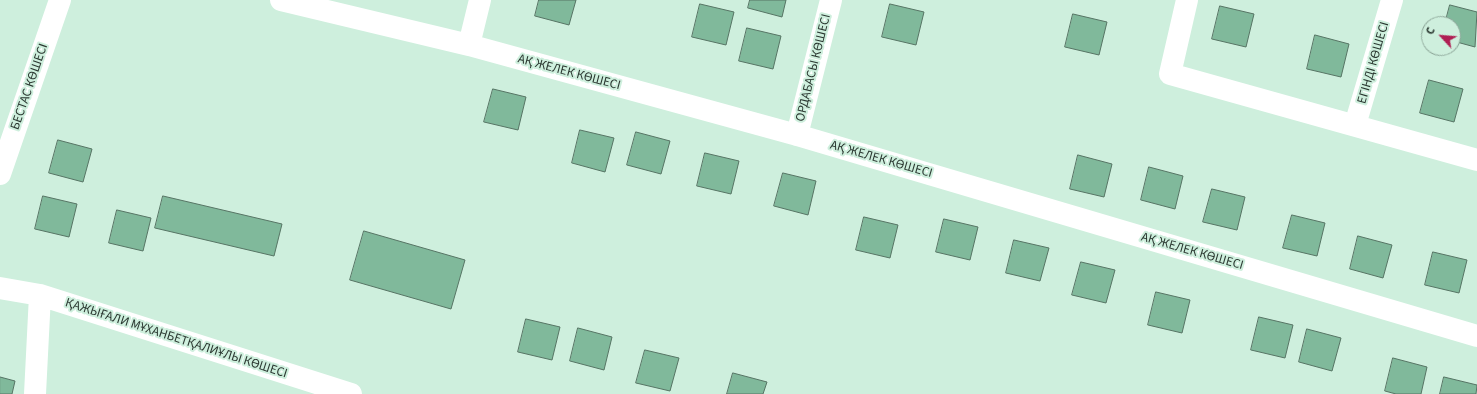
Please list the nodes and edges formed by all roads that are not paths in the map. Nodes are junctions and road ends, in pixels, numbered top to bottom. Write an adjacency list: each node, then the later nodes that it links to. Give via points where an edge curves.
1 (60, 0): 11 (street, БЕСТАС КӨШЕСІ)
2 (281, 0): 7 (street, АҚ ЖЕЛЕК КӨШЕСІ)
3 (480, 0): 7 (street)
4 (831, 0): 9 (street, ОРДАБАСЫ КӨШЕСІ)
5 (1187, 0): 8 (street, via 1170,74)
6 (1392, 0): 8 (street, ЕГІНДІ КӨШЕСІ)
7 (469, 45): 9 (street, АҚ ЖЕЛЕК КӨШЕСІ)
8 (1355, 125): 10 (street)
9 (797, 135): 14 (street, АҚ ЖЕЛЕК КӨШЕСІ)
10 (1477, 160)
11 (0, 174)
12 (0, 288): 13 (street, ҚАЖЫҒАЛИ МҰХАНБЕТҚАЛИҰЛЫ КӨШЕСІ)
13 (40, 295): 15 (street); 16 (street, ҚАЖЫҒАЛИ МҰХАНБЕТҚАЛИҰЛЫ КӨШЕСІ)
14 (1477, 336)
15 (35, 394)
16 (351, 394)

